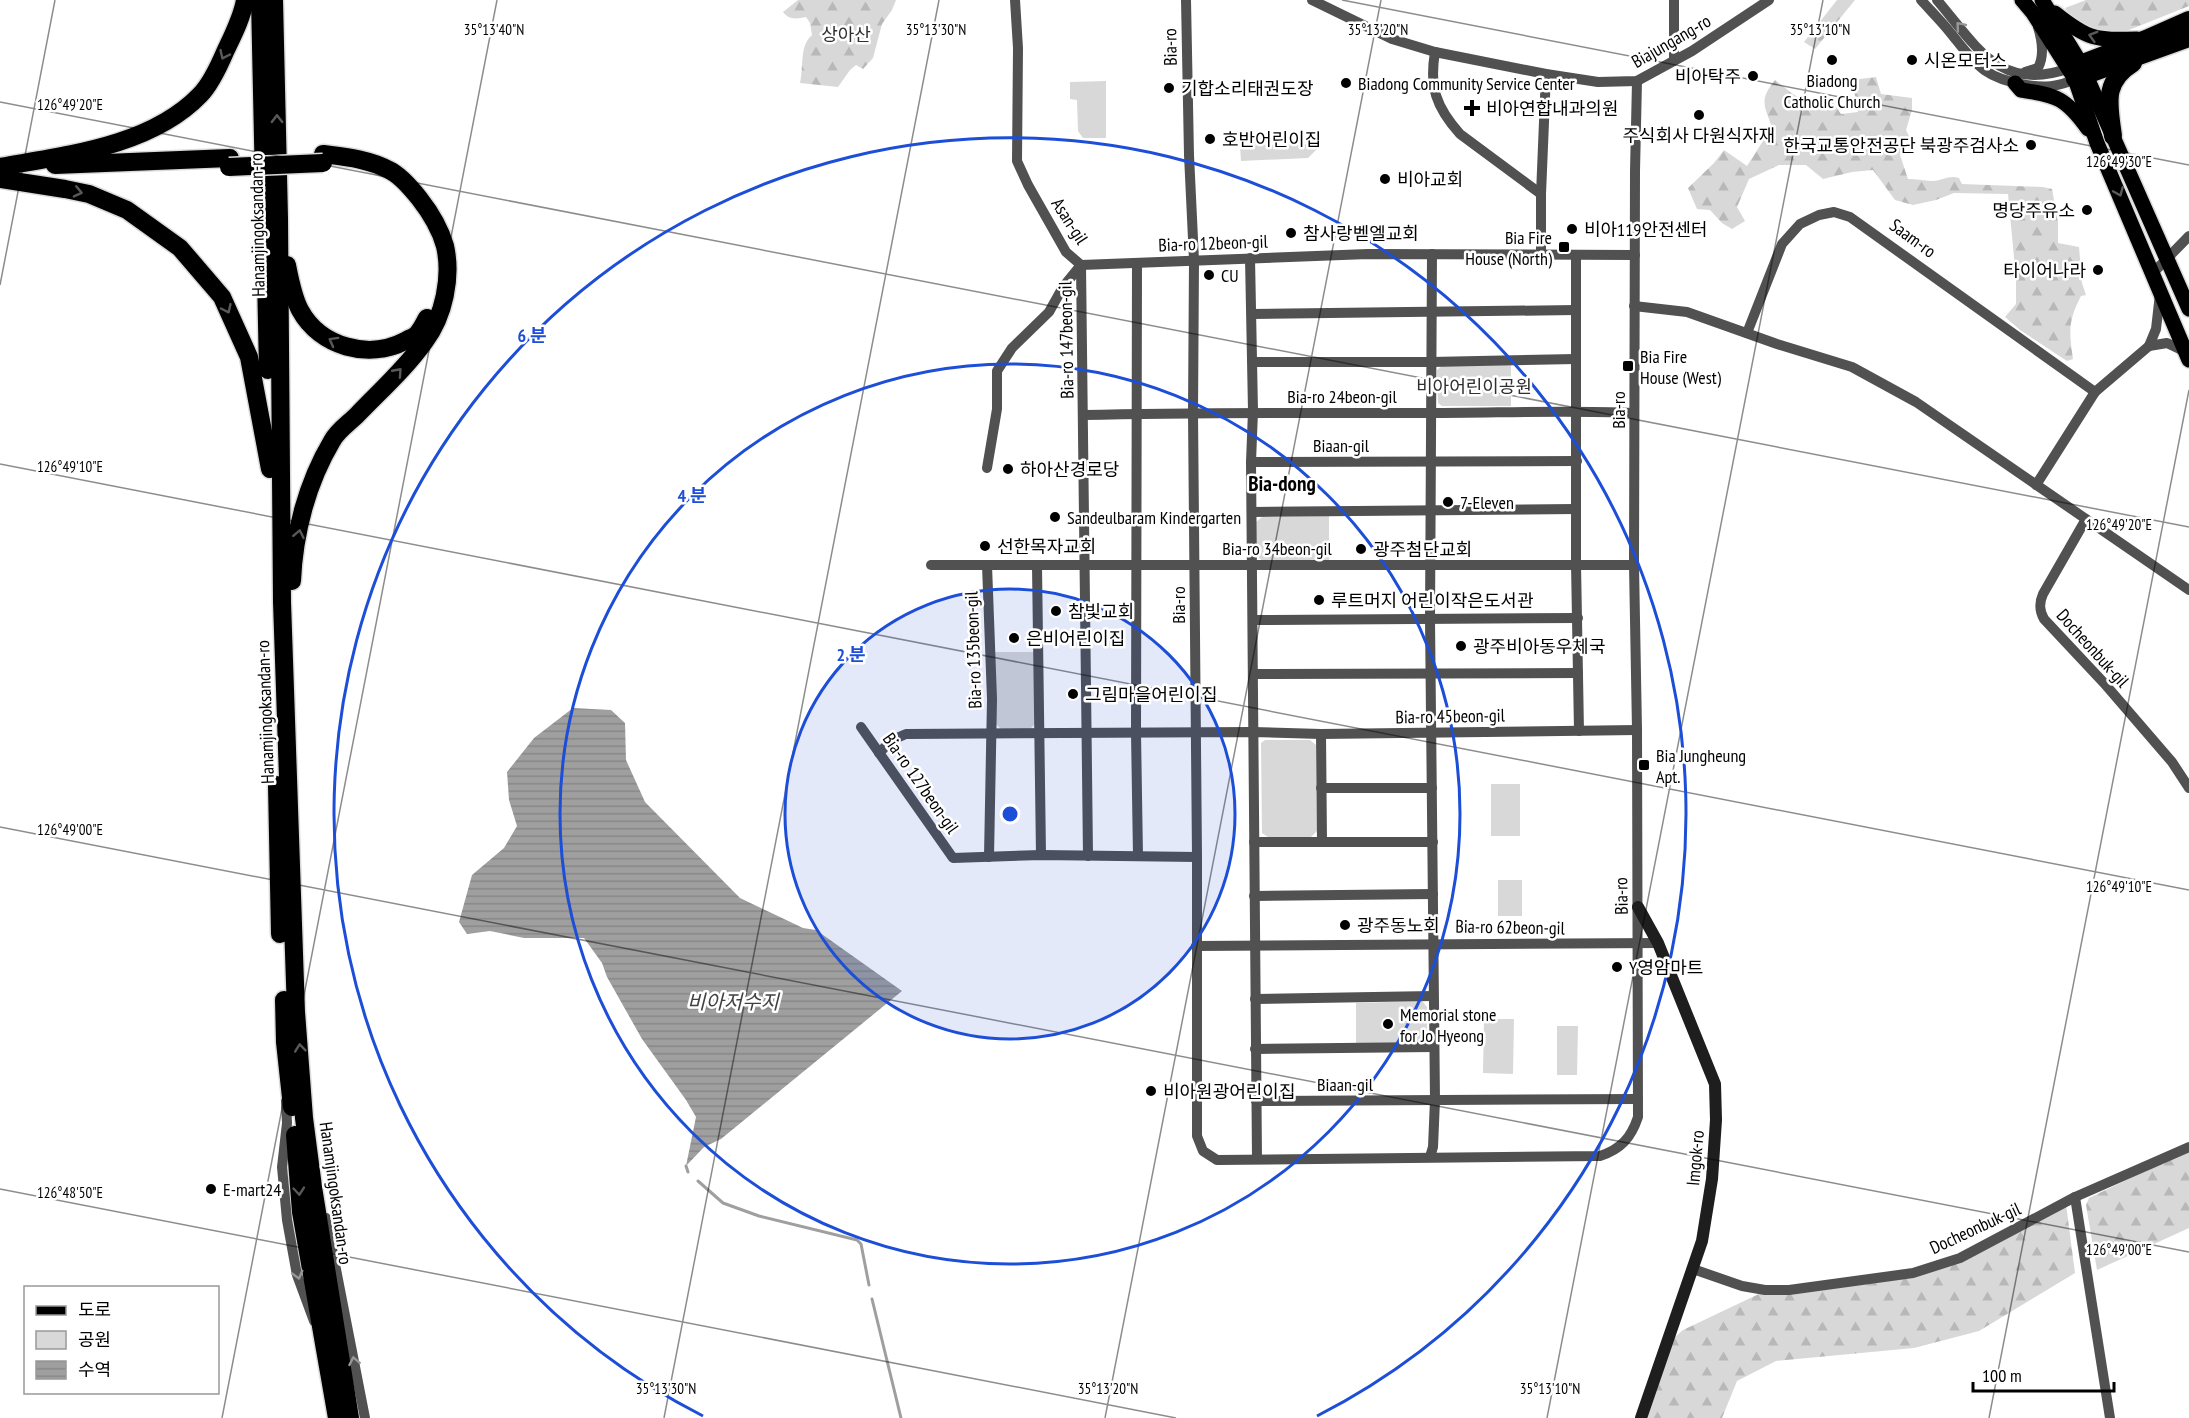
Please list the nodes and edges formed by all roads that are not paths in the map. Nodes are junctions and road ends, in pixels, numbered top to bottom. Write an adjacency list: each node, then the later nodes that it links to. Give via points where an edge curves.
1 (244, 0): 25 (highway, one-way to 25, via 218,68 202,94 175,117 122,141)
2 (260, 0): 64 (highway, Hanamjingoksandan-ro)
3 (274, 0): 28 (highway, Hanamjingoksandan-ro, one-way to 3)
4 (1016, 0): 38 (street, Asan-gil, via 1017,161 1066,252)
5 (1186, 0): 36 (street, Bia-ro)
6 (1312, 0): 16 (street, Biajungang-ro, via 1392,39)
7 (1674, 0): 17 (street)
8 (1769, 0): 17 (street, Biajungang-ro)
9 (1921, 0): 20 (street, via 1988,74)
10 (1938, 0): 20 (street, one-way to 10, via 1984,54)
11 (2022, 0): 12 (main road)
12 (2041, 7): 15 (main road, one-way to 12, via 2092,38); 18 (main road); 20 (street, via 2041,62 2038,68)
13 (2189, 20): 15 (highway)
14 (2189, 38): 15 (highway)
15 (2149, 46): 18 (highway); 22 (highway, via 2124,69 2111,88)
16 (1435, 52): 19 (street, Biajungang-ro); 27 (street, via 1432,85 1439,106 1452,125)
17 (1674, 60): 21 (street, Biajungang-ro)
18 (2078, 72): 20 (street, via 2061,86 2041,88); 22 (main road)
19 (1546, 74): 21 (street, Biajungang-ro, via 1598,82); 27 (street)
20 (2016, 79): 22 (main road, via 2020,90 2049,94 2063,102)
21 (1637, 81): 32 (street, Bia-ro)
22 (2105, 139): 35 (main road); 39 (main road, one-way to 39)
23 (323, 158): 24 (highway, bridge); 28 (highway, one-way to 28, via 379,177 405,195 425,220 436,249 439,281 430,313 417,334 393,347 367,351 340,345 317,332 300,311 291,285); 87 (highway, one-way to 23, via 292,662 293,564 314,476 333,439 426,341 441,316 447,279 445,246 433,217 413,189 391,170 360,159)
24 (230, 162): 25 (highway); 26 (highway)
25 (0, 167)
26 (0, 179): 64 (highway, one-way to 64, via 89,195 127,210 180,248 222,297 249,357)
27 (1541, 194): 31 (street)
28 (279, 218): 87 (highway, Hanamjingoksandan-ro)
29 (2189, 236): 35 (street)
30 (1432, 254): 31 (street, Bia-ro 12beon-gil); 34 (street, Bia-ro 12beon-gil); 44 (street)
31 (1541, 255): 33 (street, Bia-ro 12beon-gil)
32 (1635, 255): 33 (street, Bia-ro 12beon-gil); 41 (street, Bia-ro)
33 (1576, 256): 43 (street)
34 (1250, 258): 36 (street, Bia-ro 12beon-gil); 45 (street)
35 (2168, 258): 39 (street); 42 (main road)
36 (1194, 260): 37 (street, Bia-ro 12beon-gil); 55 (street, Bia-ro)
37 (1137, 263): 38 (street, Bia-ro 12beon-gil); 58 (street)
38 (1081, 265): 59 (street, Bia-ro 147beon-gil); 63 (street, Asan-gil, via 1049,312 1012,348 998,371 997,409)
39 (2153, 273): 40 (main road)
40 (2160, 294): 47 (street, via 2156,329); 48 (main road)
41 (1634, 306): 46 (street, via 1687,312); 57 (street, Bia-ro)
42 (2189, 309)
43 (1576, 310): 44 (street); 49 (street)
44 (1430, 313): 45 (street); 51 (street)
45 (1252, 314): 50 (street)
46 (1747, 333): 52 (street, Saam-ro, via 1782,244 1800,224 1834,212 1850,217); 65 (street, via 1852,367 1884,383)
47 (2149, 346): 48 (street, via 2167,343); 52 (street)
48 (2187, 356)
49 (1576, 359): 51 (street); 54 (street)
50 (1253, 362): 51 (street); 53 (street)
51 (1431, 362): 56 (street)
52 (2096, 392): 65 (street)
53 (1253, 411): 55 (street, Bia-ro 24beon-gil); 56 (street, Bia-ro 24beon-gil); 61 (street, Bia-ro 34beon-gil)
54 (1575, 411): 56 (street, Bia-ro 24beon-gil); 57 (street, Bia-ro 24beon-gil); 60 (street)
55 (1193, 413): 58 (street, Bia-ro 147beon-gil); 76 (street, Bia-ro)
56 (1431, 413): 62 (street)
57 (1634, 413): 78 (street, Bia-ro)
58 (1137, 414): 59 (street, Bia-ro 147beon-gil); 70 (street)
59 (1084, 416): 75 (street, Bia-ro 147beon-gil)
60 (1577, 461): 62 (street, Biaan-gil); 66 (street)
61 (1251, 462): 62 (street, Biaan-gil); 68 (street, Bia-ro 34beon-gil)
62 (1431, 462): 67 (street)
63 (987, 468)
64 (270, 469): 123 (highway, Hanamjingoksandan-ro, via 279,911)
65 (2036, 485): 69 (street)
66 (1576, 510): 67 (street); 72 (street)
67 (1430, 511): 68 (street); 71 (street)
68 (1252, 512): 77 (street)
69 (2086, 519): 80 (street); 102 (street, Docheonbuk-gil, via 2040,600 2041,613 2172,762)
70 (1136, 564): 75 (street); 76 (street); 93 (street)
71 (1431, 564): 72 (street, Bia-ro 34beon-gil); 77 (street, Bia-ro 34beon-gil); 82 (street)
72 (1576, 564): 78 (street, Bia-ro 34beon-gil); 81 (street)
73 (932, 565): 74 (street)
74 (987, 565): 79 (street); 96 (street, Bia-ro 135beon-gil)
75 (1086, 565): 79 (street); 92 (street)
76 (1195, 565): 77 (street, Bia-ro 34beon-gil); 94 (street, Bia-ro)
77 (1252, 565): 83 (street)
78 (1634, 565): 90 (street, Bia-ro)
79 (1037, 566): 97 (street)
80 (2189, 590)
81 (1578, 618): 82 (street); 85 (street)
82 (1430, 619): 83 (street); 84 (street)
83 (1253, 620): 86 (street)
84 (1431, 673): 85 (street); 86 (street); 95 (street)
85 (1578, 673): 89 (street)
86 (1253, 674): 91 (street)
87 (286, 696): 130 (highway, Hanamjingoksandan-ro, one-way to 87, via 296,1012)
88 (861, 727): 99 (street, Bia-ro 127beon-gil)
89 (1579, 730): 90 (street, Bia-ro 45beon-gil); 95 (street, Bia-ro 45beon-gil)
90 (1637, 730): 113 (street, Bia-ro)
91 (1253, 732): 94 (street, Bia-ro 45beon-gil); 98 (street, Bia-ro 45beon-gil); 103 (street)
92 (1088, 733): 93 (street, Bia-ro 135beon-gil); 97 (street, Bia-ro 135beon-gil); 107 (street)
93 (1136, 733): 94 (street, Bia-ro 135beon-gil); 108 (street)
94 (1195, 733): 110 (street, Bia-ro)
95 (1432, 733): 98 (street, Bia-ro 45beon-gil); 101 (street)
96 (991, 734): 97 (street, Bia-ro 135beon-gil); 99 (street, Bia-ro 135beon-gil, via 906,734 892,740); 109 (street, Bia-ro 127beon-gil)
97 (1039, 734): 106 (street)
98 (1321, 734): 100 (street)
99 (879, 753): 109 (street, Bia-ro 127beon-gil, via 953,858)
100 (1321, 788): 101 (street); 104 (street)
101 (1432, 788): 105 (street)
102 (2189, 788)
103 (1254, 842): 104 (street); 112 (street)
104 (1322, 842): 105 (street)
105 (1433, 842): 111 (street)
106 (1041, 855): 107 (street, Bia-ro 127beon-gil); 109 (street, Bia-ro 127beon-gil)
107 (1088, 856): 108 (street, Bia-ro 127beon-gil)
108 (1138, 856): 110 (street, Bia-ro 127beon-gil)
109 (989, 857)
110 (1197, 857): 117 (street, Bia-ro)
111 (1433, 894): 112 (street); 114 (street)
112 (1254, 896): 118 (street)
113 (1638, 906): 115 (street, Bia-ro); 116 (main road, Imgok-ro)
114 (1434, 943): 115 (street, Bia-ro 62beon-gil); 118 (street, Bia-ro 62beon-gil); 119 (street)
115 (1638, 943): 116 (street, Bia-ro 62beon-gil); 124 (street, Bia-ro)
116 (1658, 943): 132 (main road, Imgok-ro, via 1715,1084 1712,1179 1702,1241)
117 (1196, 946): 118 (street, Bia-ro 62beon-gil); 129 (street, Bia-ro, via 1199,1144 1217,1160)
118 (1254, 946): 120 (street)
119 (1433, 996): 120 (street); 121 (street)
120 (1255, 999): 122 (street)
121 (1434, 1047): 122 (street, Biaan-gil); 125 (street)
122 (1255, 1049): 126 (street)
123 (288, 1072): 133 (street, one-way to 133, via 282,1167 287,1220 297,1275 314,1322); 134 (highway, Hanamjingoksandan-ro, one-way to 134, via 301,1212)
124 (1638, 1099): 125 (street); 128 (street, Bia-ro, via 1634,1131 1625,1143 1600,1156)
125 (1435, 1100): 126 (street, Biaan-gil); 128 (street)
126 (1256, 1101): 129 (street)
127 (2189, 1147): 131 (street, Docheonbuk-gil)
128 (1430, 1157): 129 (street, Bia-ro)
129 (1257, 1160)
130 (313, 1187): 135 (highway, Hanamjingoksandan-ro); 136 (street, one-way to 130, via 332,1243 322,1204)
131 (2075, 1197): 132 (street, Docheonbuk-gil, via 1960,1258 1913,1273 1765,1290); 138 (street)
132 (1693, 1269): 137 (main road, Imgok-ro)
133 (331, 1418)
134 (337, 1418)
135 (350, 1418)
136 (365, 1418)
137 (1641, 1418)
138 (2110, 1418)

